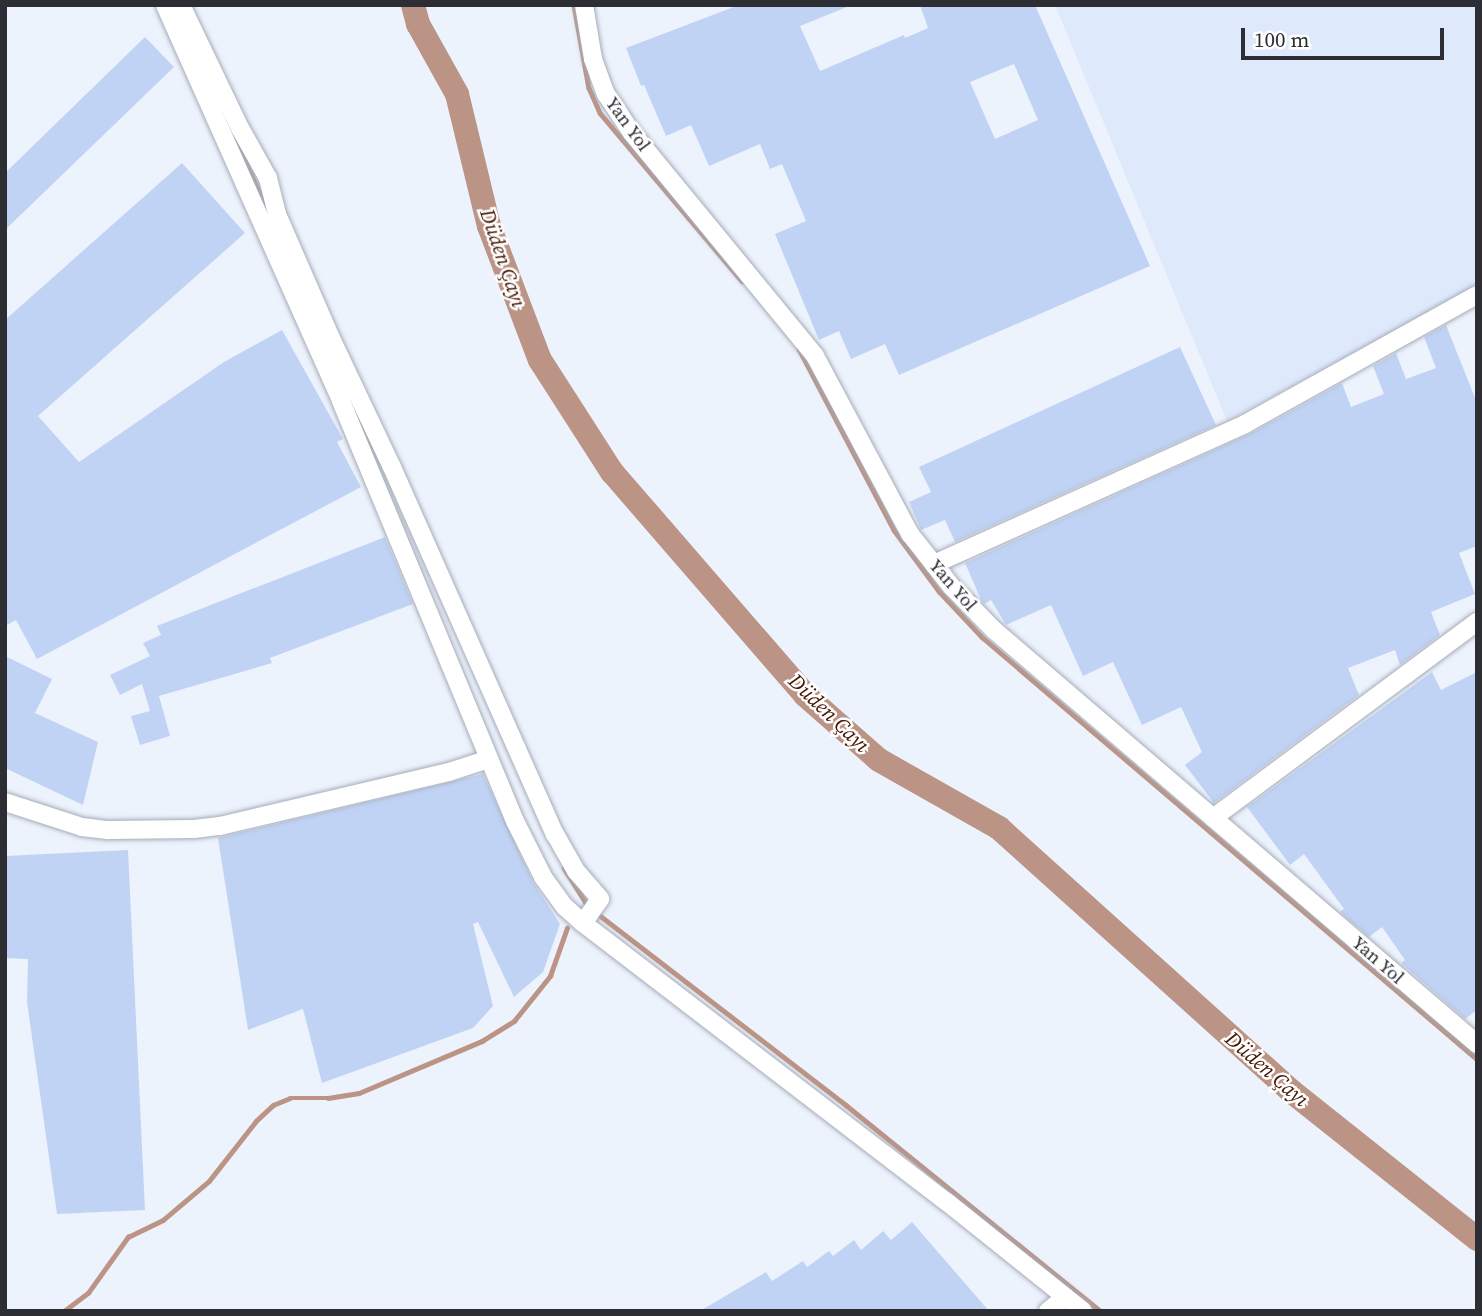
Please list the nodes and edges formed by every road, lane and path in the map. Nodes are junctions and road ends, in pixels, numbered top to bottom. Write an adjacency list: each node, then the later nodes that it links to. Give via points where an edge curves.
1 (165, 5): 4 (street)
2 (181, 5): 4 (street, via 268,178)
3 (584, 5): 6 (street, Yan Yol, via 593,60 606,94 632,133 815,356 910,534)
4 (299, 286): 8 (street); 11 (street, via 555,834 576,871 600,899)
5 (1477, 295): 6 (street, via 1245,424)
6 (934, 564): 10 (street, Yan Yol, via 994,630)
7 (1477, 622): 10 (street)
8 (489, 759): 9 (street, via 194,829 82,827); 11 (street, via 543,877)
9 (5, 802)
10 (1213, 818): 12 (street, Yan Yol)
11 (583, 923): 13 (street)
12 (1477, 1044)
13 (1066, 1297): 14 (street); 15 (street)
14 (1048, 1311)
15 (1083, 1311)

